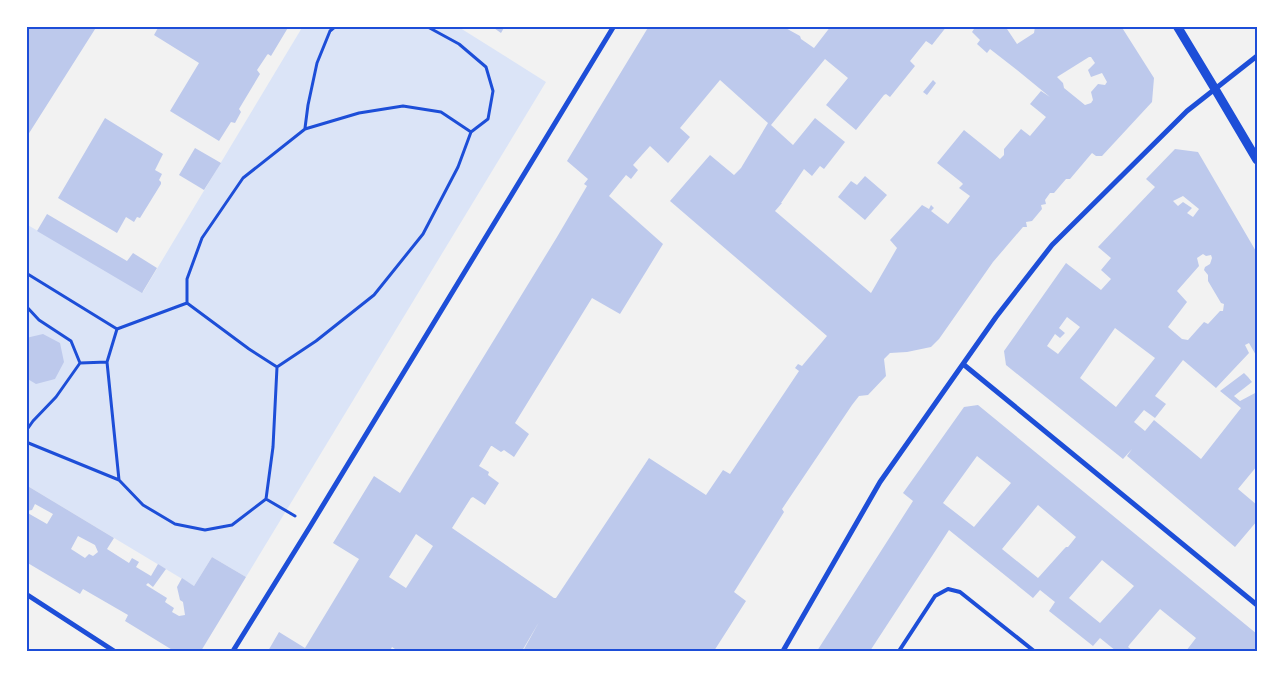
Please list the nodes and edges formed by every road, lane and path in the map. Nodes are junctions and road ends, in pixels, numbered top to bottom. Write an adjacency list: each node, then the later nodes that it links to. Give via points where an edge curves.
1 (336, 26): 7 (path, via 330,31 317,63)
2 (426, 26): 8 (path, via 459,44 486,67 492,91 488,119)
3 (614, 26): 26 (street)
4 (1177, 26): 6 (street)
5 (1257, 56): 6 (street)
6 (1215, 89): 9 (street); 16 (street, via 1187,111 1052,245)
7 (305, 129): 8 (path, via 359,113 403,106 441,112); 11 (path, via 243,178 202,238 187,279)
8 (471, 132): 17 (path, via 458,167 423,234 374,295)
9 (1257, 160)
10 (26, 273): 13 (path)
11 (187, 303): 13 (path); 17 (path)
12 (26, 306): 15 (path, via 39,320 70,341)
13 (118, 329): 14 (path)
14 (107, 362): 15 (path); 20 (path)
15 (80, 363): 18 (path)
16 (963, 364): 24 (street); 27 (street, via 880,482)
17 (276, 368): 21 (path, via 273,447)
18 (26, 431)
19 (26, 442): 20 (path)
20 (118, 480): 21 (path, via 143,505 175,524 205,530 232,525)
21 (266, 499): 22 (path)
22 (286, 511)
23 (26, 594): 25 (street)
24 (1257, 604)
25 (114, 651)
26 (233, 651)
27 (783, 651)
28 (899, 651): 29 (lane, via 935,596 948,589 960,592)
29 (1034, 651)

